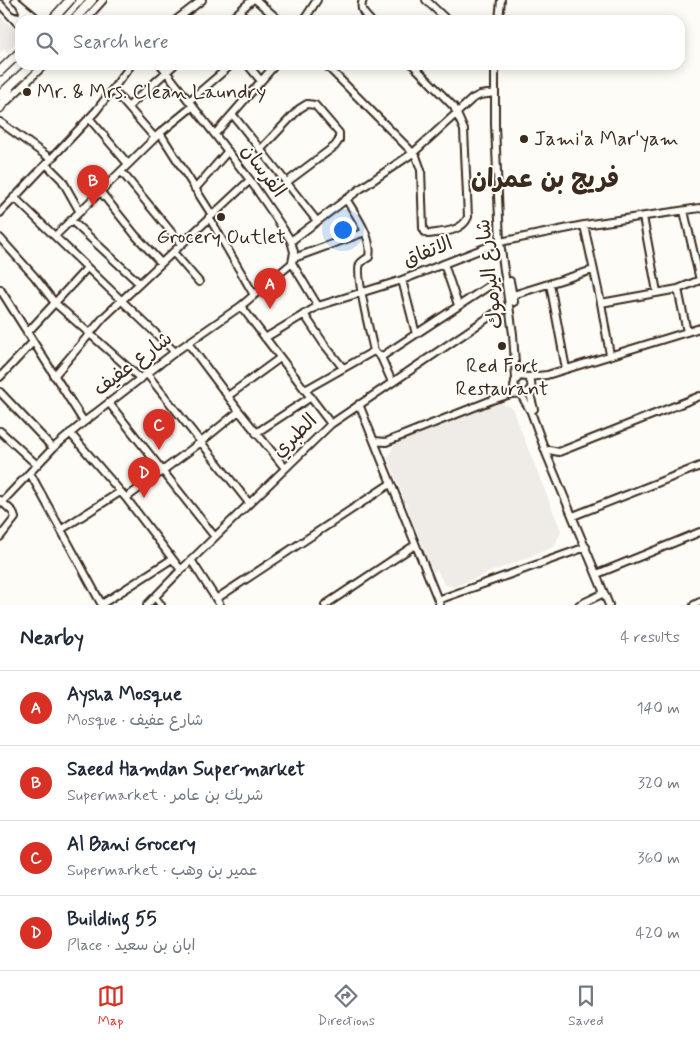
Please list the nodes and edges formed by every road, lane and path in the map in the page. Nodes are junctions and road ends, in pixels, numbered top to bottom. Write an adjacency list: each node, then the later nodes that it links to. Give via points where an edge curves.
1 (70, 0): 16 (main road)
2 (92, 0): 17 (main road)
3 (102, 0): 18 (street)
4 (202, 0): 19 (street)
5 (252, 0): 20 (street)
6 (256, 0): 21 (street)
7 (318, 0): 22 (street)
8 (363, 0): 23 (street, via 361,5)
9 (426, 0): 24 (street)
10 (19, 1): 14 (street); 15 (street)
11 (499, 1): 25 (street)
12 (0, 4): 13 (street)
13 (9, 13): 26 (street); 27 (street)
14 (22, 15)
15 (34, 15)
16 (56, 15)
17 (78, 15)
18 (89, 15)
19 (182, 15)
20 (236, 15)
21 (273, 15)
22 (308, 15)
23 (365, 15)
24 (442, 15)
25 (499, 15)
26 (15, 17)
27 (15, 20)
28 (15, 57): 38 (main road)
29 (27, 70): 41 (main road)
30 (39, 70): 47 (street)
31 (126, 70): 42 (street)
32 (226, 70): 45 (street)
33 (252, 70): 40 (street)
34 (271, 70): 40 (street)
35 (331, 70): 56 (street)
36 (418, 70): 48 (street)
37 (495, 70): 44 (street, شارع اليرموك)
38 (0, 71)
39 (166, 71): 45 (street, الفرسان); 46 (street)
40 (261, 81): 49 (street)
41 (9, 88): 43 (main road); 47 (main road)
42 (113, 90): 46 (street); 50 (street)
43 (0, 95)
44 (495, 95): 48 (street, via 478,96); 79 (street, شارع اليرموك)
45 (190, 104): 52 (street, الفرسان); 53 (street)
46 (128, 107): 53 (street)
47 (0, 108)
48 (458, 114): 56 (street); 56 (street, via 465,134 466,223 444,232 425,232 421,170)
49 (233, 115): 52 (street); 54 (street)
50 (90, 118): 57 (street); 58 (street)
51 (0, 123): 57 (street)
52 (215, 134): 55 (street, الفرسان)
53 (157, 136): 58 (street); 62 (street)
54 (261, 149): 61 (street); 61 (street, via 307,104 315,105 339,133 335,146)
55 (228, 151): 60 (street, الفرسان); 62 (street)
56 (413, 153): 65 (street)
57 (48, 161): 64 (street); 68 (street)
58 (128, 164): 59 (street)
59 (121, 171): 63 (street); 80 (street)
60 (250, 180): 70 (street); 78 (street, الفرسان)
61 (287, 182): 73 (street)
62 (196, 189): 70 (street)
63 (100, 191): 68 (street); 83 (street)
64 (14, 197): 69 (street); 76 (street)
65 (346, 200): 73 (street); 75 (street)
66 (700, 208): 67 (street, الاتفاق)
67 (684, 211): 71 (street, الاتفاق); 88 (street)
68 (80, 212): 72 (street)
69 (0, 214)
70 (211, 216): 80 (street); 98 (street)
71 (643, 217): 74 (street, الاتفاق); 96 (street)
72 (71, 220): 76 (street); 92 (street)
73 (318, 221): 78 (street)
74 (584, 225): 79 (street, الاتفاق); 86 (street)
75 (365, 232): 82 (street, شارع عفيف); 97 (street, via 370,253 359,268)
76 (54, 236): 85 (street)
77 (0, 238): 100 (street)
78 (291, 242): 82 (street, الفرسان)
79 (500, 242): 84 (street, الاتفاق); 103 (street, شارع اليرموك)
80 (182, 244): 81 (street)
81 (173, 252): 83 (street); 90 (street)
82 (293, 260): 98 (street, شارع عفيف); 105 (street, الفرسان)
83 (161, 263): 92 (street)
84 (444, 264): 87 (street, الاتفاق); 102 (street)
85 (87, 268): 99 (street); 100 (street)
86 (593, 270): 93 (street, الطبري); 101 (street)
87 (402, 280): 97 (street, الاتفاق); 111 (street)
88 (700, 280): 95 (street)
89 (510, 281): 103 (street)
90 (199, 282)
91 (495, 282): 102 (street)
92 (139, 283): 99 (street)
93 (550, 284): 103 (street, الطبري); 122 (street)
94 (0, 289): 109 (street)
95 (678, 289): 96 (street); 108 (street)
96 (657, 292): 101 (street)
97 (362, 293): 105 (street, الاتفاق); 115 (street)
98 (254, 295): 104 (street, شارع عفيف)
99 (121, 300): 110 (street); 116 (street)
100 (55, 303): 109 (street); 110 (street)
101 (600, 303): 117 (street)
102 (458, 305): 111 (street)
103 (511, 305): 120 (street, شارع اليرموك); 130 (street, الطبري)
104 (241, 306): 112 (street); 114 (street, شارع عفيف)
105 (318, 306): 106 (street, الاتفاق)
106 (304, 314): 112 (street, الاتفاق); 121 (street)
107 (700, 328): 108 (street)
108 (687, 332): 117 (street)
109 (27, 333): 113 (street)
110 (90, 334): 126 (street); 128 (street)
111 (416, 334): 118 (street)
112 (265, 338): 119 (street)
113 (33, 342): 123 (street); 126 (street)
114 (188, 343): 116 (street, شارع عفيف); 135 (street)
115 (374, 351): 118 (street); 121 (street)
116 (175, 352): 124 (street, شارع عفيف)
117 (610, 355): 122 (street)
118 (380, 357): 130 (street)
119 (280, 358): 132 (street); 135 (street)
120 (516, 359): 127 (street, شارع اليرموك); 129 (street, شارع اليرموك)
121 (344, 368): 132 (street)
122 (566, 369): 125 (street)
123 (1, 373)
124 (147, 374): 128 (street, شارع عفيف); 148 (street)
125 (547, 374): 127 (street); 131 (street)
126 (54, 376): 142 (street)
127 (526, 377): 129 (street, via 520,376); 131 (street)
128 (141, 379): 139 (street, شارع عفيف)
129 (515, 381): 134 (street); 138 (street)
130 (392, 382): 140 (street, الطبري)
131 (530, 388): 134 (street, via 526,393); 151 (street, via 532,405)
132 (305, 390): 137 (street)
133 (0, 392): 150 (street)
134 (519, 393): 138 (street); 165 (street, via 531,412)
135 (228, 396): 141 (street)
136 (700, 396): 153 (street)
137 (311, 397): 143 (street); 146 (street)
138 (494, 399): 149 (street)
139 (109, 403): 142 (street, شارع عفيف); 158 (street)
140 (359, 404): 143 (street, الطبري); 147 (street)
141 (239, 412): 146 (street); 148 (street)
142 (84, 422): 145 (street, شارع عفيف)
143 (331, 424): 157 (street, الطبري)
144 (0, 431): 155 (street)
145 (70, 433): 150 (street, شارع عفيف); 161 (street)
146 (256, 433): 157 (street)
147 (375, 441): 149 (street); 152 (street)
148 (201, 442): 158 (street); 164 (street)
149 (386, 442): 152 (street)
150 (53, 448): 155 (street, شارع عفيف)
151 (549, 450): 153 (street); 154 (street)
152 (379, 452): 160 (street)
153 (559, 452): 154 (street)
154 (554, 461): 165 (street)
155 (37, 465): 159 (street, شارع عفيف)
156 (700, 466): 165 (street)
157 (285, 468): 164 (street, الطبري)
158 (162, 471): 162 (street); 169 (street)
159 (30, 473): 163 (street, شارع عفيف); 166 (street)
160 (390, 484): 170 (street); 178 (street)
161 (120, 492): 162 (street); 166 (street)
162 (126, 498): 172 (street)
163 (1, 501): 168 (street, via 15,518)
164 (249, 503): 169 (street, الطبري)
165 (573, 516): 171 (street)
166 (62, 529): 181 (street)
167 (700, 532): 175 (street)
168 (0, 536)
169 (214, 537): 173 (street, الطبري)
170 (415, 545): 180 (street); 185 (street)
171 (586, 547): 175 (street); 180 (street)
172 (172, 559): 174 (street); 181 (street)
173 (191, 560): 174 (street, الطبري); 178 (street)
174 (181, 570): 177 (street, الطبري)
175 (596, 574): 176 (street)
176 (604, 593): 186 (street); 187 (street)
177 (155, 597): 182 (street, الطبري); 183 (street)
178 (216, 599): 184 (street)
179 (700, 602): 188 (street)
180 (439, 603)
181 (102, 605)
182 (147, 605)
183 (160, 605)
184 (220, 605)
185 (325, 605)
186 (579, 605)
187 (609, 605)
188 (694, 605)

